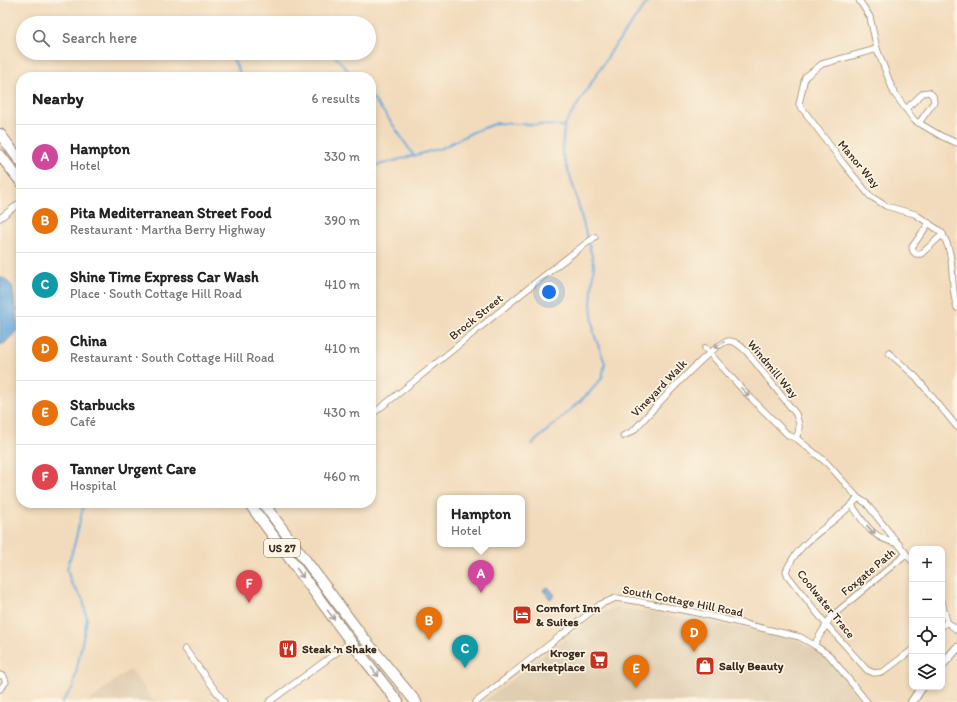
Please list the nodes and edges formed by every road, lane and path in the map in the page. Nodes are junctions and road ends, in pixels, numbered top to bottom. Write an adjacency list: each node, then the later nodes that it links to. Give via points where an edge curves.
1 (859, 0): 2 (street, via 870,17)
2 (877, 49): 3 (street, via 894,93); 12 (street, Manor Way, via 822,64 805,77 799,104 870,196 886,206 915,214)
3 (906, 109): 4 (street); 4 (street, via 923,93 929,92 933,96 934,102)
4 (919, 123): 6 (street)
5 (0, 134): 7 (highway)
6 (957, 143)
7 (16, 155)
8 (0, 156): 9 (highway)
9 (16, 176)
10 (16, 206): 11 (street)
11 (0, 218)
12 (929, 223): 13 (street, Manor Way); 13 (street, via 912,247 912,251 921,254)
13 (943, 234): 15 (street, Manor Way, via 951,253 954,300)
14 (595, 237): 18 (street, Brock Street)
15 (957, 308)
16 (707, 351): 20 (street, Vineyard Walk, via 633,431); 21 (street, one-way to 21, via 789,436); 21 (street, Windmill Way, one-way to 16, via 800,426 796,414 741,346 730,341)
17 (889, 353): 19 (street, via 916,377)
18 (376, 411)
19 (957, 427)
20 (623, 436)
21 (796, 438): 22 (street, via 827,463)
22 (858, 498): 23 (street, Coolwater Trace); 28 (street, via 866,503)
23 (852, 505): 28 (street, one-way to 28, via 873,533 883,540); 33 (street, Coolwater Trace, via 812,536 786,571)
24 (255, 508): 37 (highway, US 27, one-way to 37)
25 (267, 508): 27 (highway, US 27)
26 (273, 508): 27 (highway)
27 (274, 518): 36 (highway, US 27)
28 (899, 544): 29 (street)
29 (906, 554): 30 (street); 33 (street, Foxgate Path)
30 (909, 558)
31 (945, 612): 32 (street)
32 (948, 622): 34 (street); 35 (street)
33 (826, 624): 38 (street, Foxgate Path); 41 (street, Coolwater Trace, via 867,670 874,673 883,672)
34 (945, 624)
35 (957, 630)
36 (362, 636): 37 (highway); 49 (highway, US 27)
37 (351, 642): 47 (street); 48 (highway, US 27, one-way to 48)
38 (814, 644): 50 (street, South Cottage Hill Road, via 782,632 616,598 601,604); 51 (street, South Cottage Hill Road, via 828,655)
39 (957, 648): 42 (street)
40 (185, 649): 46 (street)
41 (909, 652)
42 (945, 662)
43 (0, 675): 44 (street, via 6,682)
44 (0, 689)
45 (920, 690): 52 (street)
46 (224, 702)
47 (269, 702)
48 (398, 702)
49 (416, 702)
50 (476, 702)
51 (867, 702)
52 (912, 702)

